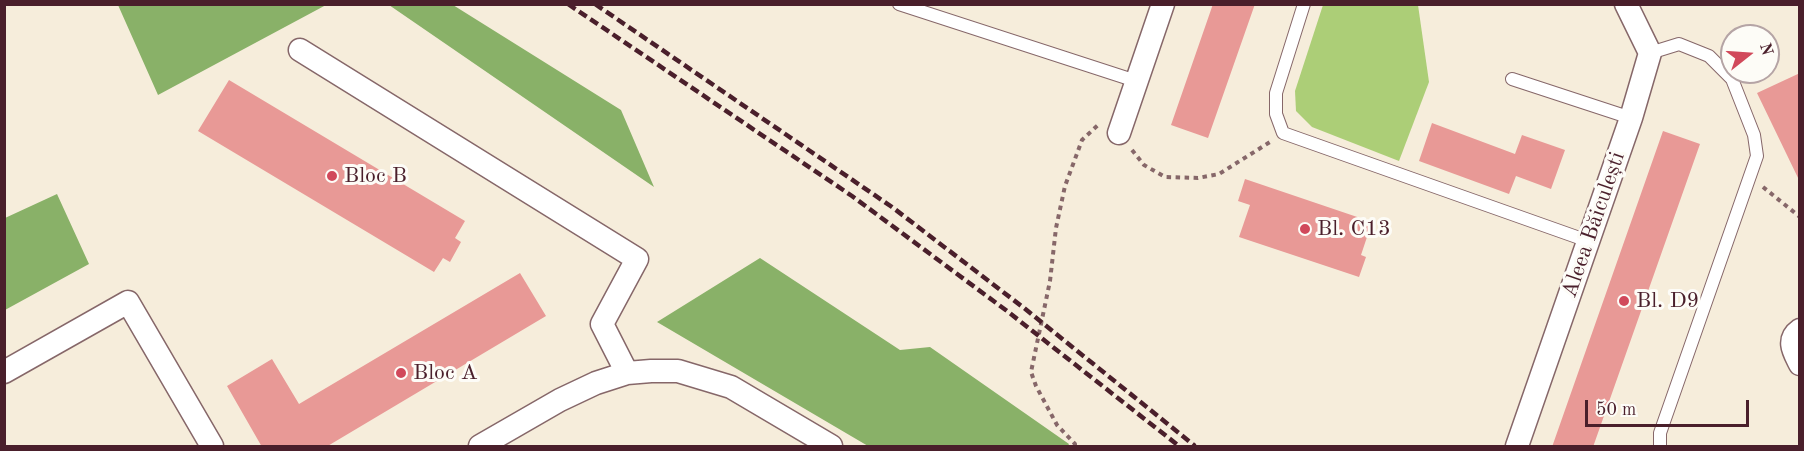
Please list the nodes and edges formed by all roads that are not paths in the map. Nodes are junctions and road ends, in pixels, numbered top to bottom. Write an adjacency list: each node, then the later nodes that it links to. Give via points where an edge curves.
1 (899, 4): 8 (lane)
2 (1163, 4): 8 (street)
3 (1304, 4): 11 (lane, via 1276,93 1276,114 1283,133)
4 (1626, 4): 6 (street)
5 (300, 50): 15 (street, via 637,259 602,324)
6 (1650, 53): 9 (street, Aleea Băiculești); 20 (lane, via 1679,44 1709,56 1732,79 1758,156 1660,433)
7 (1512, 78): 9 (lane)
8 (1136, 81): 10 (street)
9 (1631, 118): 11 (street, Aleea Băiculești)
10 (1119, 133)
11 (1588, 241): 16 (street, Aleea Băiculești)
12 (1800, 330): 13 (street, via 1791,344)
13 (1800, 364)
14 (4, 372): 17 (street, via 128,302)
15 (627, 373): 18 (street, via 596,382 560,400); 19 (street, via 678,371 731,387)
16 (1517, 446)
17 (212, 447)
18 (480, 447)
19 (831, 447)
20 (1660, 447)

